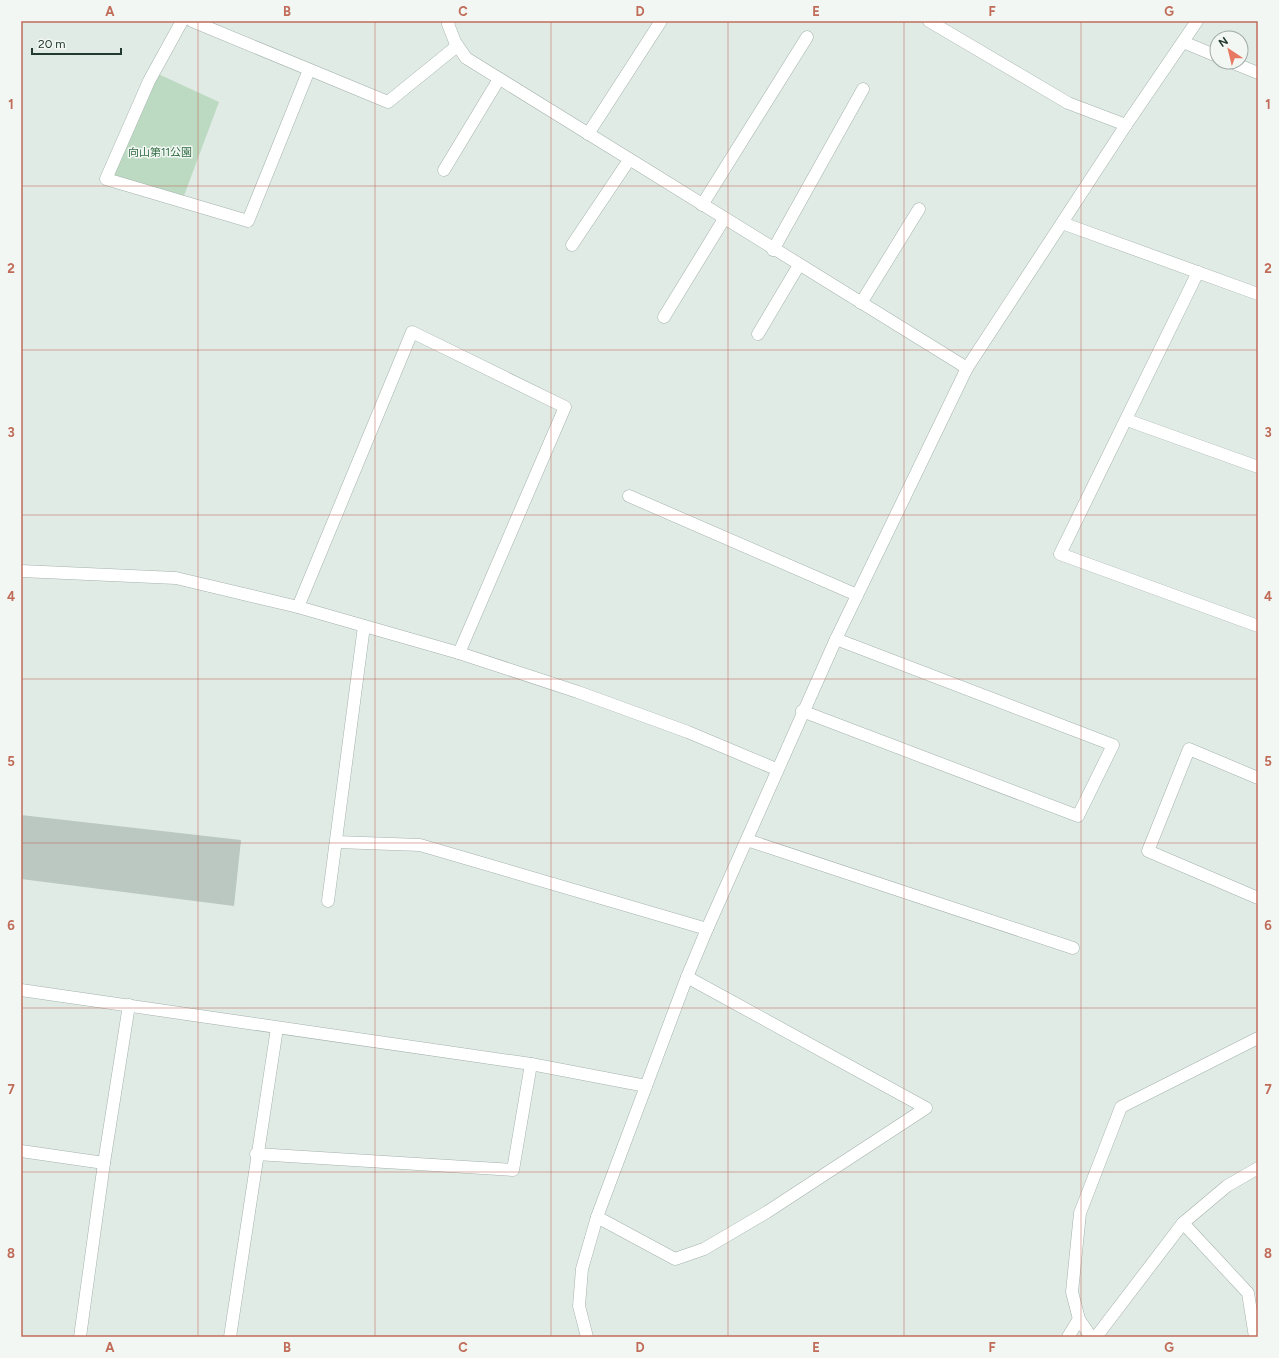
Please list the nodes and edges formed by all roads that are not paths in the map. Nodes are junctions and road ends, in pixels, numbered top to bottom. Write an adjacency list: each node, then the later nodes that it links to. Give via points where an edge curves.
1 (182, 21): 11 (street, via 149,81 106,178 248,221)
2 (192, 21): 11 (street)
3 (449, 21): 9 (street)
4 (661, 21): 15 (street)
5 (929, 21): 14 (street, via 1068,103)
6 (1197, 21): 8 (street)
7 (807, 37): 18 (street)
8 (1183, 42): 10 (street); 14 (street)
9 (457, 46): 11 (street, via 388,102); 12 (street, via 466,58)
10 (1209, 53)
11 (309, 70)
12 (499, 79): 15 (street); 17 (street)
13 (863, 89): 23 (street)
14 (1126, 125): 21 (street)
15 (588, 134): 16 (street)
16 (629, 160): 18 (street); 22 (street)
17 (444, 170)
18 (702, 206): 20 (street)
19 (919, 209): 27 (street)
20 (724, 219): 23 (street); 28 (street)
21 (1062, 222): 25 (street); 30 (street)
22 (572, 245)
23 (773, 250): 24 (street)
24 (799, 265): 27 (street); 29 (street)
25 (1198, 272): 26 (street); 31 (street)
26 (1258, 294)
27 (861, 303): 30 (street)
28 (664, 316)
29 (758, 334)
30 (967, 368): 35 (street)
31 (1127, 420): 32 (street); 38 (street, via 1060,554)
32 (1258, 467)
33 (629, 496): 35 (street)
34 (21, 571): 36 (street, via 176,578)
35 (857, 595): 39 (street)
36 (298, 607): 37 (street); 40 (street, via 412,332 565,407)
37 (364, 626): 40 (street); 45 (street)
38 (1258, 626)
39 (836, 639): 41 (street); 41 (street, via 1113,745 1078,816)
40 (459, 653): 42 (street, via 578,692)
41 (802, 711): 42 (street)
42 (776, 769): 44 (street)
43 (1258, 778): 46 (street, via 1189,749 1148,851)
44 (747, 840): 48 (street); 49 (street)
45 (336, 842): 47 (street); 48 (street, via 420,845)
46 (1258, 898)
47 (328, 901)
48 (707, 929): 50 (street)
49 (1073, 948)
50 (687, 977): 56 (street); 61 (street, via 926,1108 767,1212 704,1248 675,1259)
51 (21, 990): 52 (street)
52 (129, 1005): 53 (street); 59 (street)
53 (277, 1028): 55 (street); 58 (street)
54 (1258, 1038): 63 (street, via 1121,1108 1080,1213 1072,1292)
55 (531, 1064): 56 (street); 58 (street, via 513,1170)
56 (646, 1086): 61 (street)
57 (21, 1151): 59 (street)
58 (256, 1154): 65 (street)
59 (104, 1163): 64 (street)
60 (1258, 1168): 62 (street, via 1227,1186)
61 (597, 1217): 66 (street, via 582,1269 579,1306)
62 (1183, 1223): 69 (street); 70 (street, via 1248,1293)
63 (1079, 1319): 67 (street); 68 (street)
64 (80, 1337)
65 (230, 1337)
66 (587, 1337)
67 (1068, 1337)
68 (1091, 1337)
69 (1096, 1337)
70 (1255, 1337)

